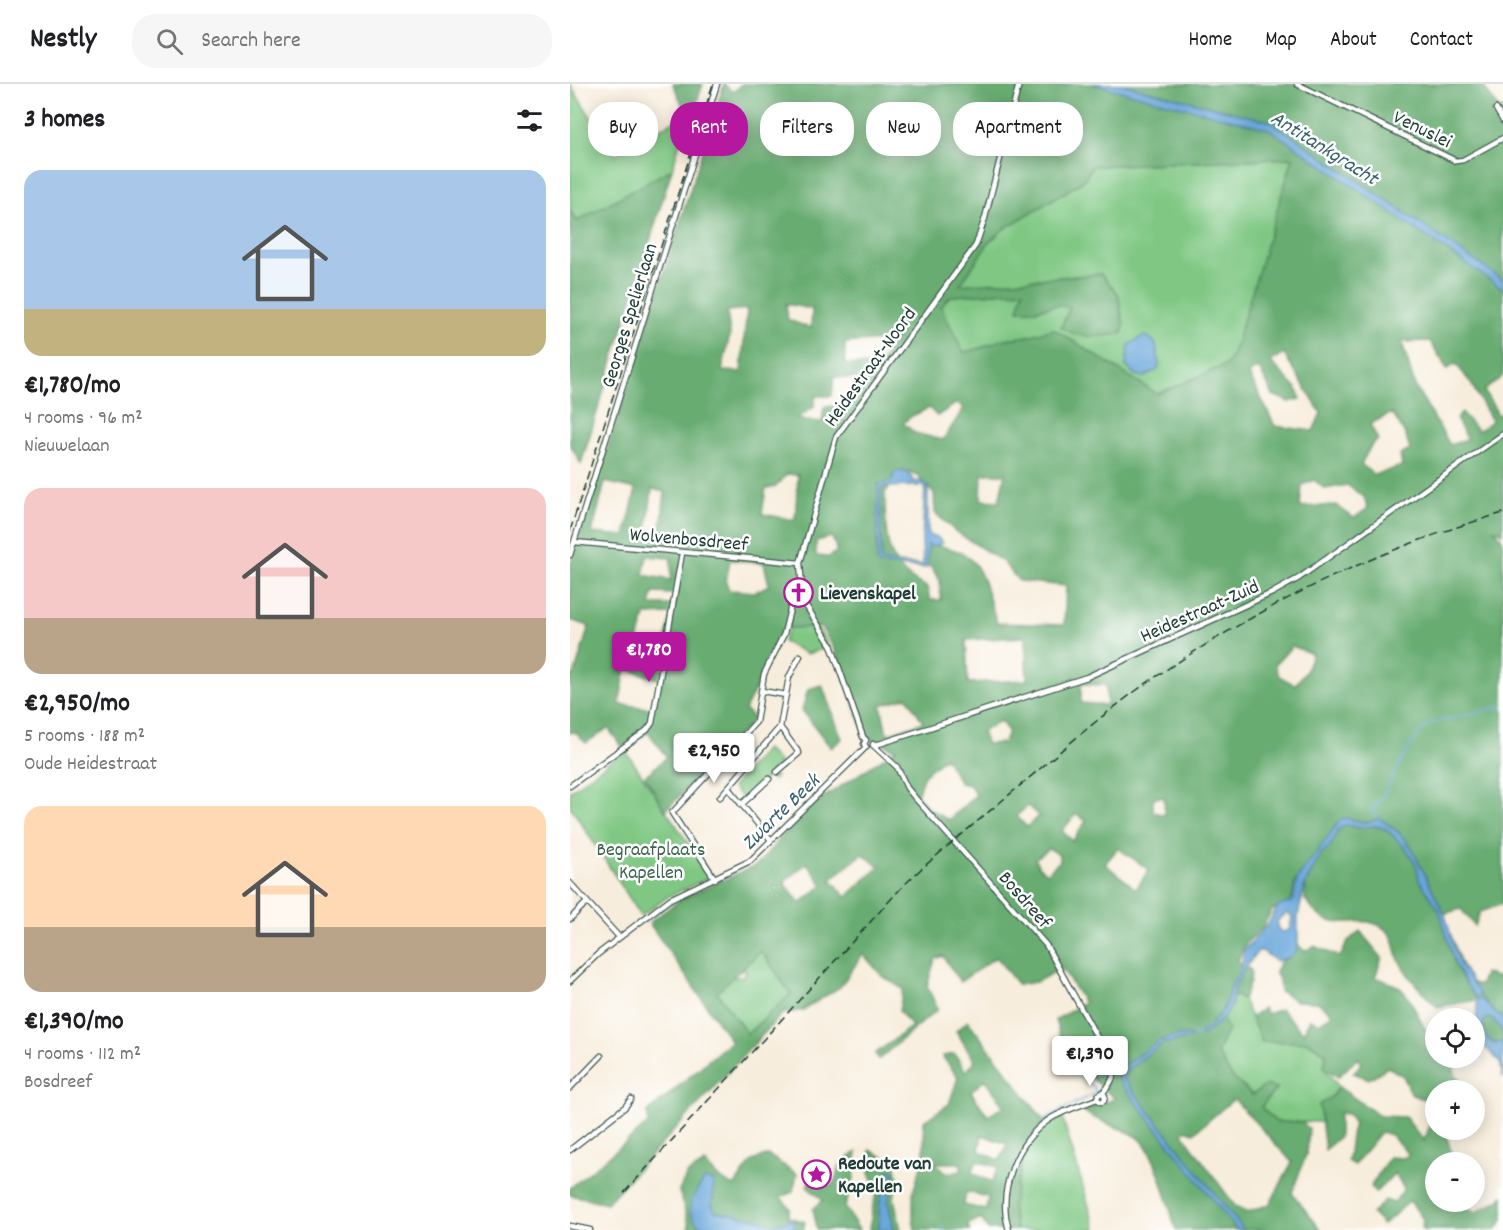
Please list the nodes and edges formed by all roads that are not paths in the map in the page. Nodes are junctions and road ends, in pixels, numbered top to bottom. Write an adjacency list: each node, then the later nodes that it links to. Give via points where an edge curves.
1 (717, 84): 8 (street, Georges Spelierlaan)
2 (1019, 84): 11 (street, Heidestraat-Noord, via 976,245 836,437)
3 (1297, 84): 6 (street, Venuslei, via 1456,161)
4 (1496, 110): 5 (street)
5 (1503, 121)
6 (1503, 138)
7 (1503, 434): 18 (street, Heidestraat-Zuid, via 1280,589 1087,677)
8 (574, 542): 9 (street, Wolvenbosdreef); 10 (street, Georges Spelierlaan)
9 (682, 553): 11 (street, Wolvenbosdreef); 22 (street, via 652,723)
10 (570, 555)
11 (800, 563): 17 (street, Heidestraat-Noord, via 803,601 831,645)
12 (795, 588): 14 (street, via 784,634 764,674)
13 (800, 656): 15 (street, via 789,677)
14 (762, 691): 15 (street); 27 (street, via 756,722 672,813)
15 (786, 695): 16 (street)
16 (780, 727): 20 (street, via 799,753); 23 (street)
17 (866, 740): 18 (street, Bosdreef); 19 (street)
18 (873, 745): 19 (street, Heidestraat-Zuid); 39 (street, Bosdreef, via 897,767 916,799 1051,952 1111,1060 1114,1076 1103,1093 1104,1101 1097,1099 1049,1120 1017,1158 1005,1196)
19 (866, 747): 26 (street)
20 (777, 772)
21 (769, 779): 25 (street)
22 (570, 786)
23 (728, 788): 24 (street); 25 (street)
24 (720, 796)
25 (741, 805): 26 (street)
26 (771, 840): 27 (street, via 750,861)
27 (715, 879): 31 (street, via 670,900)
28 (570, 883): 29 (street)
29 (587, 902): 30 (street); 31 (street)
30 (570, 919)
31 (619, 937): 32 (street)
32 (570, 981)
33 (601, 1056): 34 (street)
34 (570, 1088)
35 (631, 1099): 36 (street)
36 (570, 1150)
37 (570, 1226): 38 (street)
38 (590, 1230)
39 (1009, 1230)

